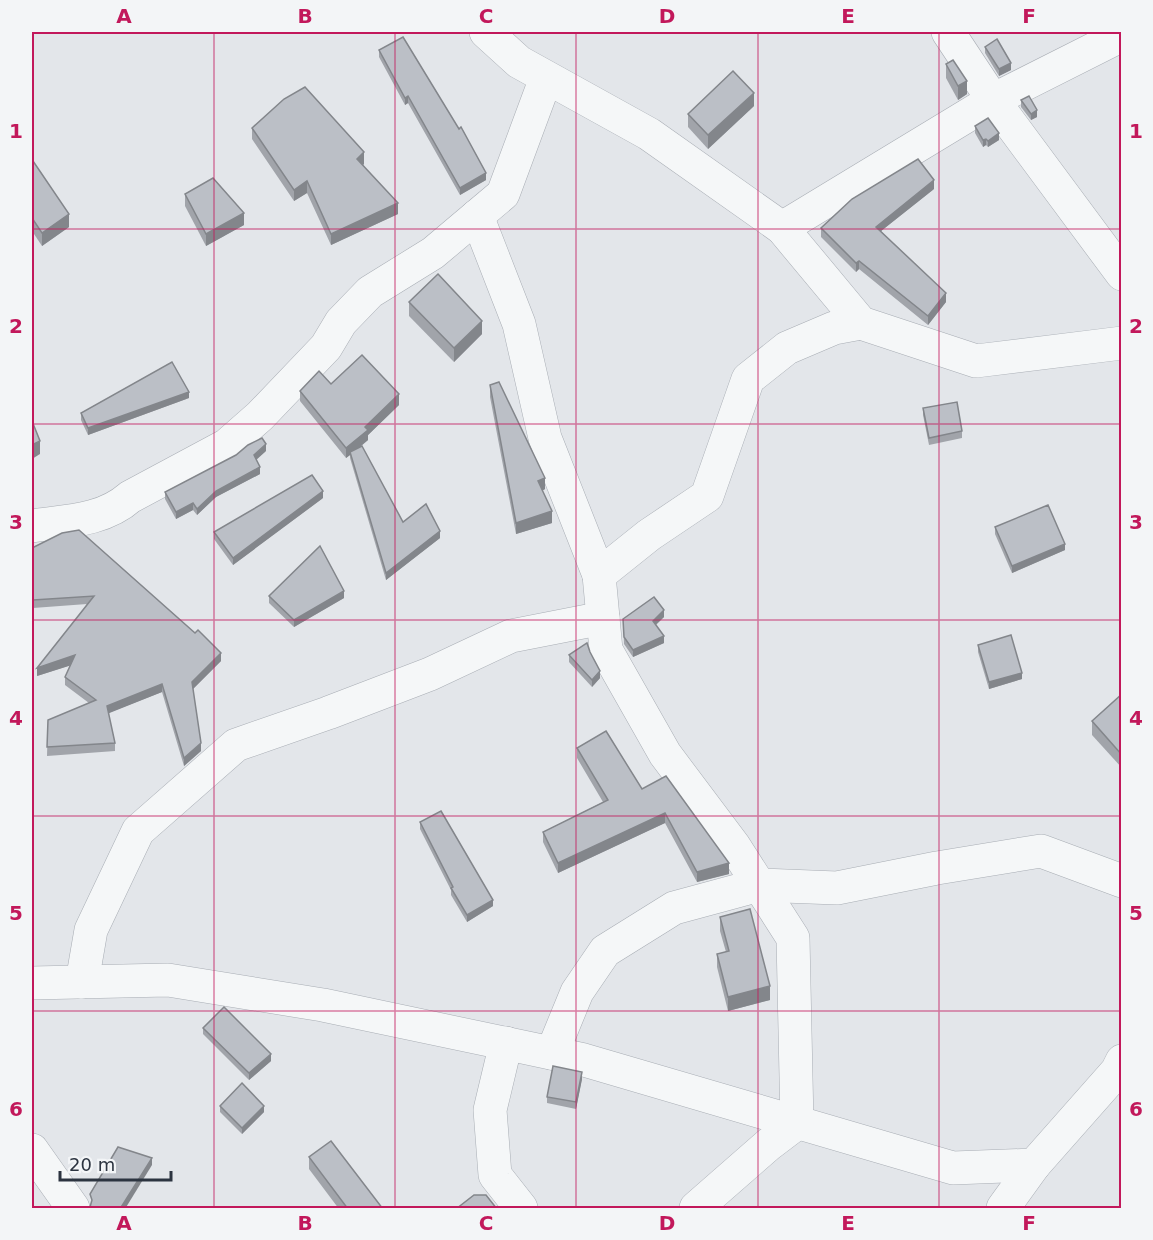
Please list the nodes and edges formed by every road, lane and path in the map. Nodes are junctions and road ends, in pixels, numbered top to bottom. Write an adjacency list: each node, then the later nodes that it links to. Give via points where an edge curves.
1 (486, 32): 4 (street, via 519,62)
2 (948, 32): 5 (street)
3 (1122, 35): 5 (street)
4 (546, 78): 6 (street, via 503,194); 7 (street, via 649,134)
5 (993, 100): 7 (street); 8 (street)
6 (477, 216): 11 (street, via 433,253 370,292 341,322 319,355 227,445 97,516); 12 (street, via 519,324 545,438)
7 (782, 228): 9 (street)
8 (1122, 274)
9 (861, 323): 10 (street, via 976,361); 12 (street, via 834,328 787,348 748,379 707,496)
10 (1122, 343)
11 (32, 526)
12 (599, 575): 13 (street)
13 (603, 618): 15 (street, via 606,650 665,754); 16 (street, via 511,636 430,674 236,745 138,831 91,930)
14 (1122, 882): 15 (street, via 1041,851 837,888)
15 (759, 885): 19 (street, via 674,908 605,951 577,992); 21 (street, via 793,938)
16 (82, 982): 17 (street); 18 (street, via 168,980 323,1005)
17 (32, 983)
18 (507, 1043): 19 (street); 25 (street, via 490,1110 495,1175)
19 (552, 1053): 21 (street)
20 (1122, 1061): 23 (street)
21 (797, 1123): 23 (street, via 953,1168); 26 (street)
22 (32, 1150): 24 (street)
23 (1034, 1165): 27 (street)
24 (73, 1209)
25 (521, 1209)
26 (696, 1209)
27 (1003, 1209)

